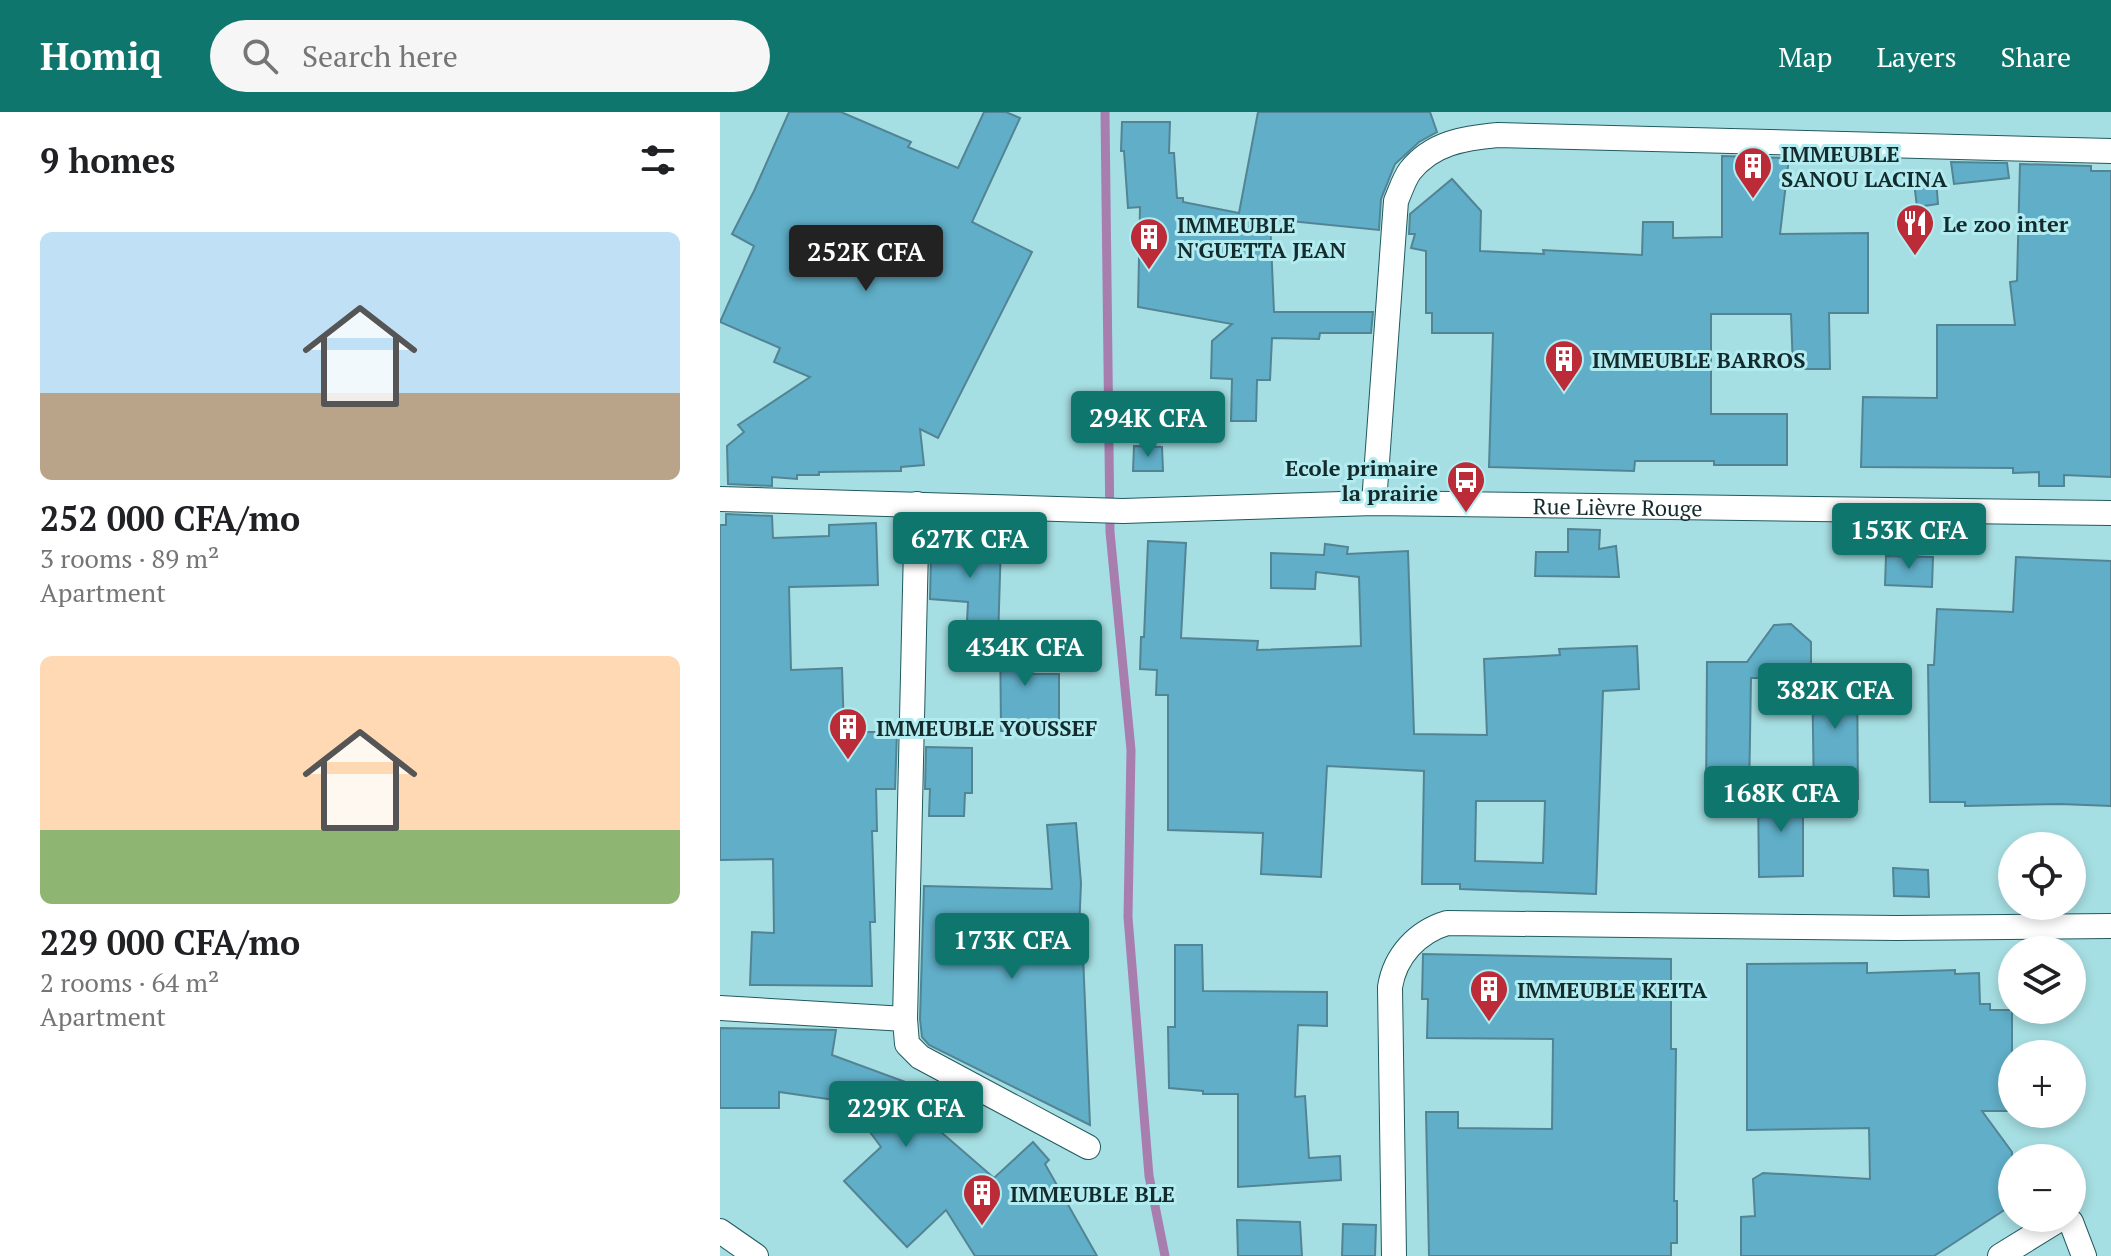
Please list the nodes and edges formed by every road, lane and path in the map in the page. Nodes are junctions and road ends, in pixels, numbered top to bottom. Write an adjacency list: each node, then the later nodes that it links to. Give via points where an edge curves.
1 (2111, 151): 3 (street, via 1498,135 1437,147 1410,172 1396,201)
2 (720, 499): 4 (street, Rue Lièvre Rouge)
3 (1374, 503): 4 (street, Rue Lièvre Rouge, via 1123,511); 5 (street, Rue Lièvre Rouge)
4 (917, 504): 8 (street)
5 (2111, 513)
6 (2111, 926): 12 (street, via 1447,923 1426,931 1393,969 1390,987)
7 (720, 1008): 8 (street)
8 (905, 1019): 9 (street, via 907,1044 920,1057)
9 (1088, 1147)
10 (720, 1231): 11 (street)
11 (756, 1256)
12 (1394, 1256)
13 (2000, 1256): 14 (street, via 2066,1218)
14 (2084, 1256)

